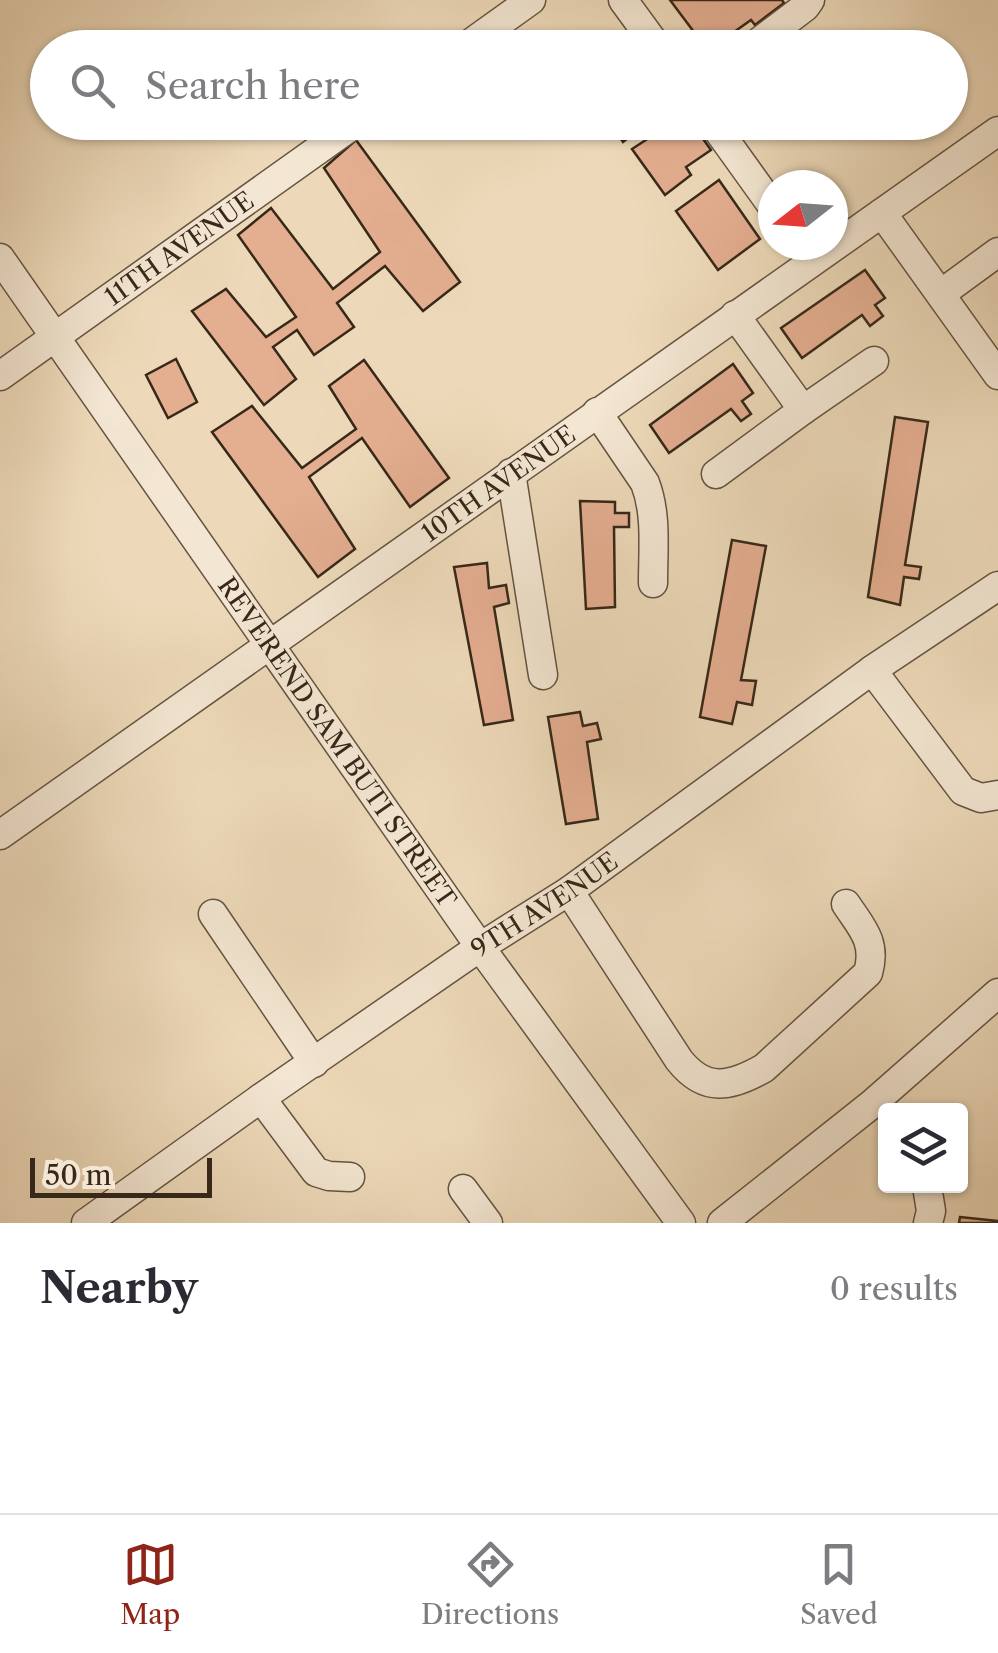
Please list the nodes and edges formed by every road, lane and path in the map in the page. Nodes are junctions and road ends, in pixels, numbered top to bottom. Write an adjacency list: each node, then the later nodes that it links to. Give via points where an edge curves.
1 (531, 0): 4 (street)
2 (623, 0): 5 (street)
3 (810, 0): 6 (street)
4 (489, 30)
5 (645, 30)
6 (775, 30)
7 (998, 131): 11 (street, 10TH AVENUE)
8 (333, 140): 18 (street, 11TH AVENUE)
9 (725, 140): 10 (street)
10 (758, 186)
11 (882, 213): 12 (street, 10TH AVENUE); 16 (street)
12 (848, 231)
13 (998, 252): 16 (street)
14 (0, 258): 18 (street, REVEREND SAM BUTI STREET)
15 (798, 260): 17 (street, 10TH AVENUE)
16 (942, 294): 20 (street)
17 (736, 315): 22 (street); 23 (street, 10TH AVENUE)
18 (56, 337): 21 (street, 11TH AVENUE); 28 (street, REVEREND SAM BUTI STREET)
19 (874, 362): 22 (street)
20 (998, 375)
21 (0, 376)
22 (803, 410): 25 (street)
23 (597, 412): 24 (street, 10TH AVENUE); 26 (street, via 650,495)
24 (512, 472): 28 (street, 10TH AVENUE); 30 (street)
25 (716, 474)
26 (652, 583)
27 (998, 586): 29 (street, 9TH AVENUE)
28 (268, 644): 32 (street, 10TH AVENUE); 36 (street, REVEREND SAM BUTI STREET)
29 (872, 670): 31 (street, via 963,791); 33 (street, 9TH AVENUE)
30 (544, 675)
31 (998, 795)
32 (0, 835)
33 (568, 891): 34 (street, via 679,1060 715,1084 764,1068 868,973 872,948); 36 (street, 9TH AVENUE)
34 (846, 904)
35 (213, 914): 38 (street)
36 (480, 947): 38 (street, 9TH AVENUE); 47 (street, REVEREND SAM BUTI STREET)
37 (998, 993): 40 (street)
38 (314, 1062): 39 (street, 9TH AVENUE)
39 (262, 1098): 42 (street, via 316,1172); 45 (street, 9TH AVENUE)
40 (889, 1103)
41 (878, 1114): 48 (street)
42 (350, 1177)
43 (463, 1189): 46 (street)
44 (927, 1193): 49 (street)
45 (86, 1223)
46 (488, 1223)
47 (681, 1223)
48 (722, 1223)
49 (928, 1223)

